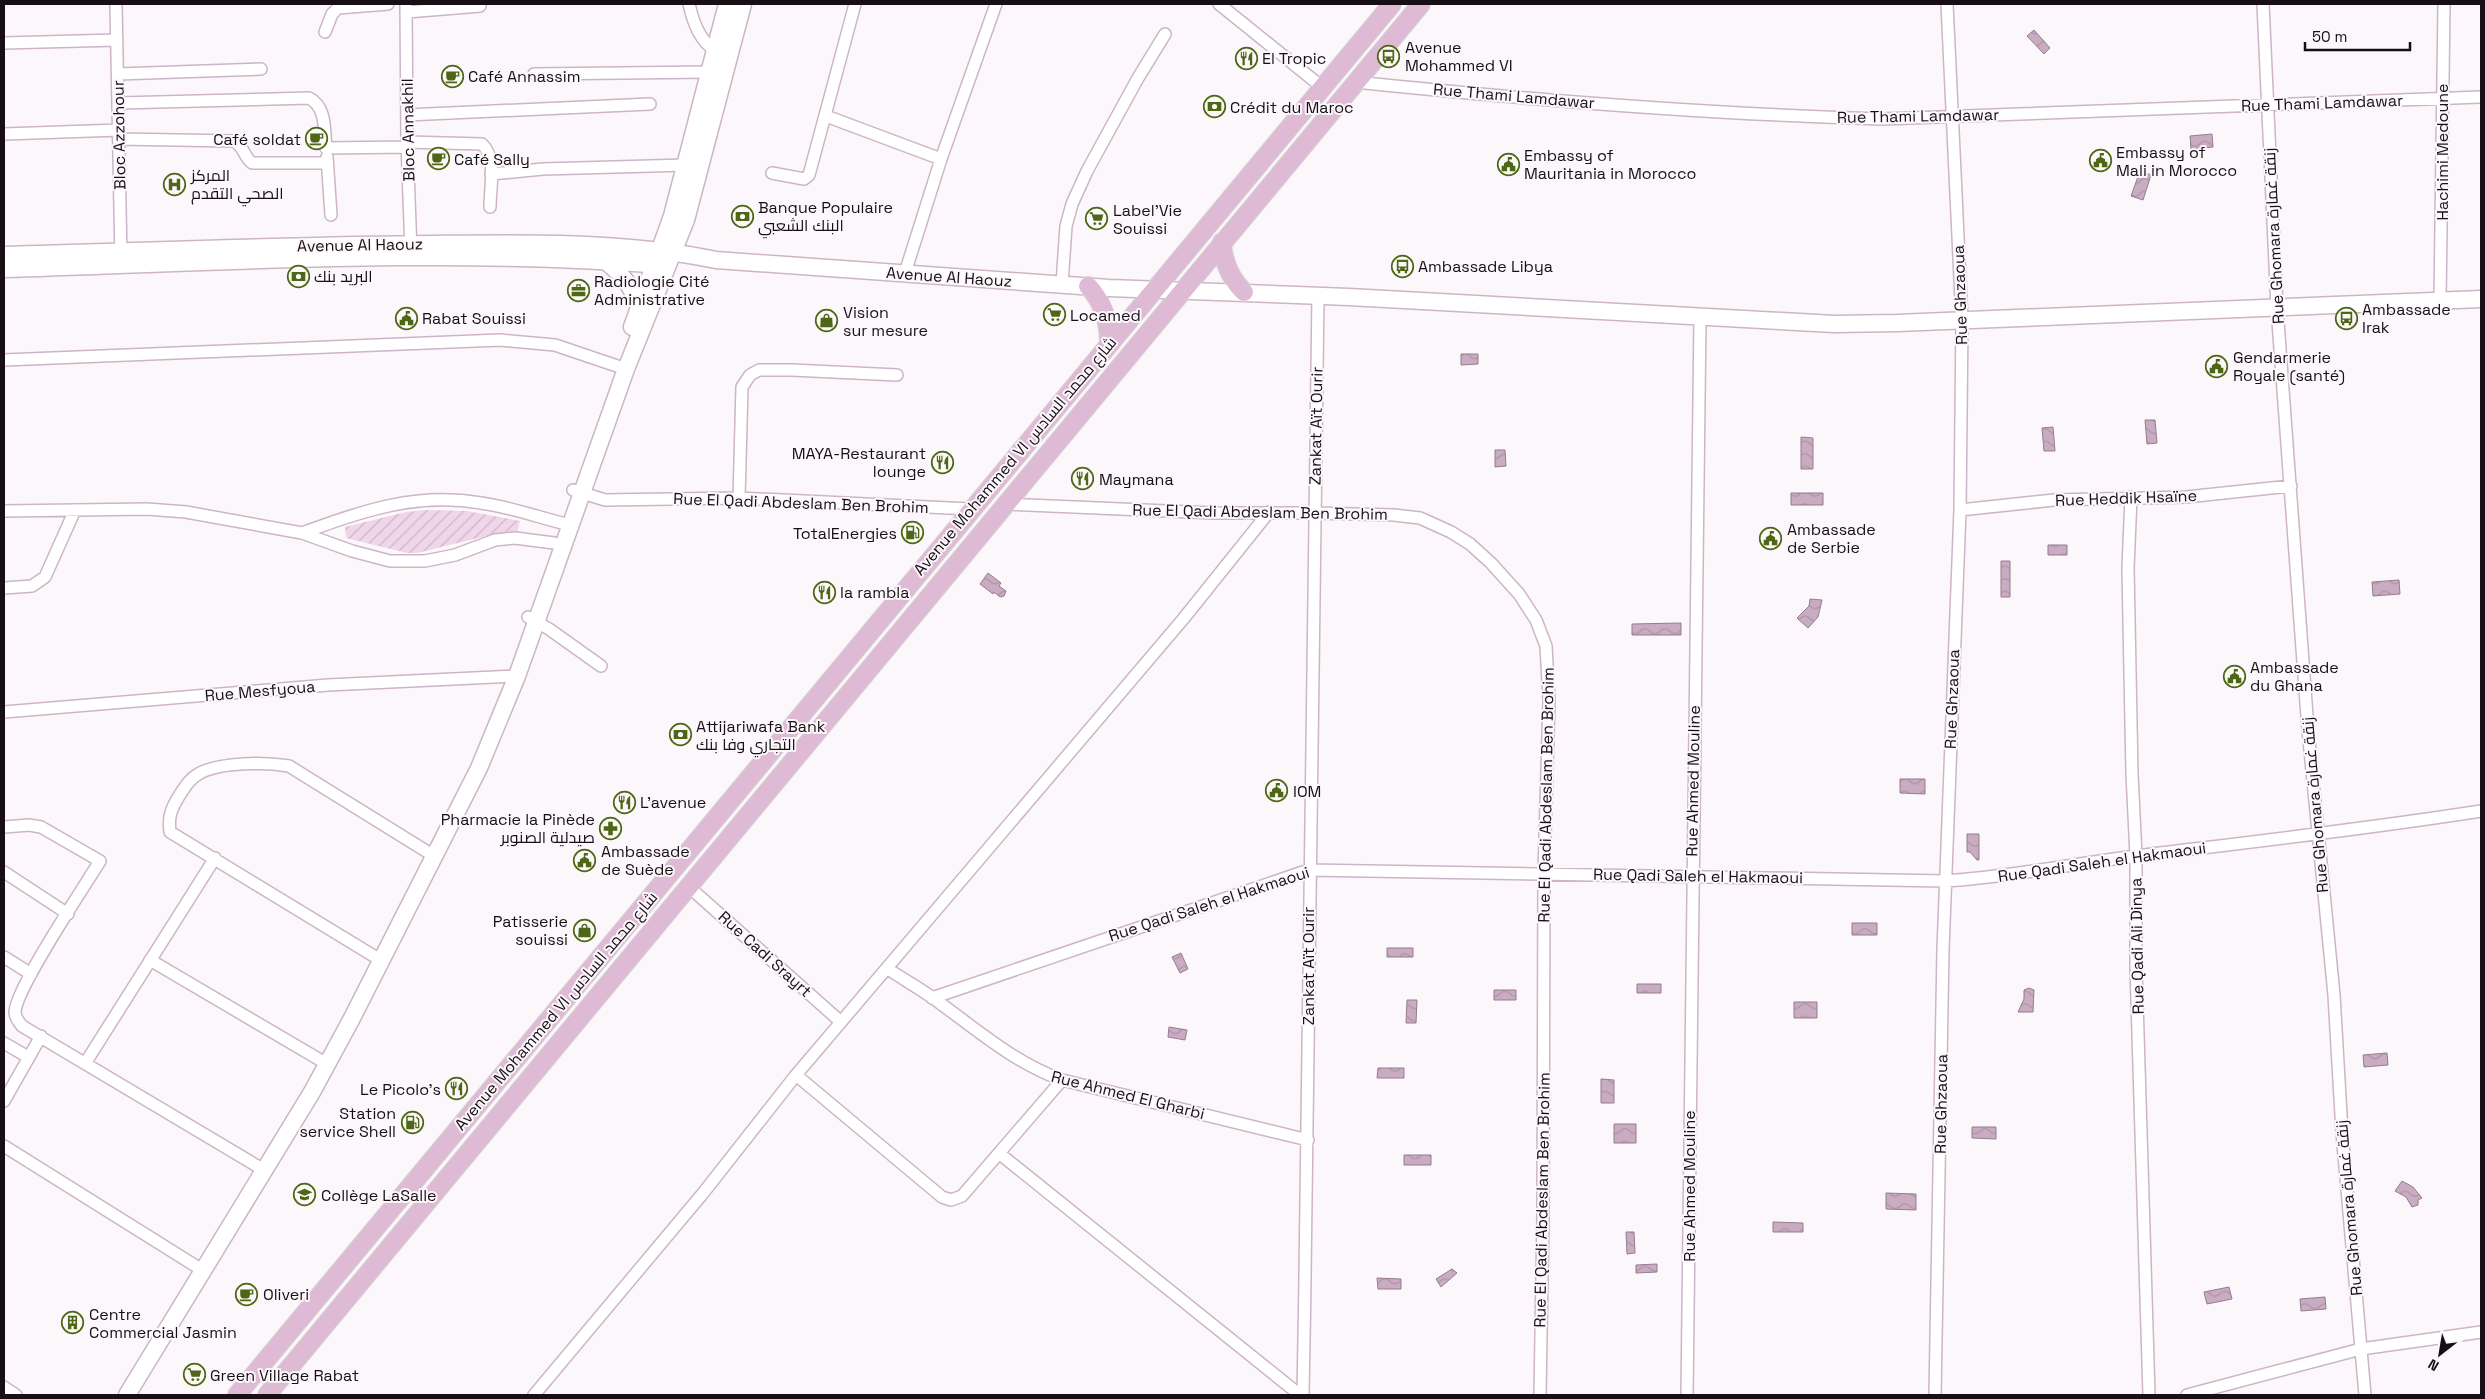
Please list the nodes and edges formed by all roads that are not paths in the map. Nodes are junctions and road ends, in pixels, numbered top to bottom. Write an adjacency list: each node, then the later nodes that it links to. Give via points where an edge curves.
1 (116, 4): 18 (street, Bloc Azzohour)
2 (388, 4): 16 (street, via 338,8)
3 (690, 4): 20 (street, via 701,37)
4 (727, 4): 20 (main road)
5 (743, 4): 20 (main road)
6 (855, 4): 34 (street)
7 (996, 4): 39 (street)
8 (1219, 4): 26 (street)
9 (1392, 4): 26 (main road, Avenue Mohammed VI شارع محمد السادس)
10 (1421, 4): 25 (main road, Avenue Mohammed VI شارع محمد السادس)
11 (1947, 4): 33 (street, Rue Ghzaoua)
12 (2263, 4): 31 (street, Rue Ghomara زنقة غمارة)
13 (2444, 4): 28 (street, Hachimi Medoune)
14 (480, 6): 15 (street)
15 (406, 8): 32 (street, Bloc Annakhil)
16 (325, 32)
17 (1165, 34): 54 (street, via 1087,171 1072,204 1066,226)
18 (117, 40): 19 (street); 23 (street, Bloc Azzohour)
19 (4, 43)
20 (723, 52): 22 (main road); 49 (main road, via 686,220)
21 (261, 69): 23 (street)
22 (710, 72): 24 (street); 41 (main road)
23 (118, 74): 29 (street, Bloc Azzohour)
24 (534, 74)
25 (1355, 82): 33 (street, Rue Thami Lamdawar, via 1496,96 1810,117 1882,119); 46 (main road, Avenue Mohammed VI شارع محمد السادس)
26 (1322, 87): 56 (main road, Avenue Mohammed VI شارع محمد السادس)
27 (2481, 97): 28 (street, Rue Thami Lamdawar)
28 (2443, 99): 31 (street, Rue Thami Lamdawar); 61 (street, Hachimi Medoune)
29 (118, 103): 36 (street, Bloc Azzohour); 38 (street, via 309,98 322,110)
30 (650, 104): 32 (street)
31 (2268, 105): 33 (street, Rue Thami Lamdawar); 63 (street, Rue Ghomara زنقة غمارة)
32 (407, 115): 37 (street, Bloc Annakhil)
33 (1953, 115): 65 (street, Rue Ghzaoua)
34 (826, 116): 39 (street); 42 (street, via 809,174 798,179)
35 (4, 134): 36 (street)
36 (120, 135): 40 (street, via 233,140 241,144 252,164); 50 (street, Bloc Azzohour)
37 (407, 144): 38 (street); 43 (street, via 482,144 488,150); 47 (street, Bloc Annakhil)
38 (326, 148): 40 (street)
39 (941, 159): 53 (street)
40 (327, 163): 45 (street)
41 (686, 165): 43 (street, via 543,169); 49 (main road)
42 (772, 173)
43 (491, 174): 44 (street)
44 (490, 208)
45 (332, 215)
46 (1222, 242): 57 (main road, Avenue Mohammed VI شارع محمد السادس); 58 (main road, via 1229,272)
47 (411, 250): 49 (main road, Avenue Al Haouz, via 492,243); 50 (main road, Avenue Al Haouz); 51 (main road, Avenue Al Haouz)
48 (4, 255): 50 (main road, Avenue Al Haouz)
49 (665, 258): 51 (main road, Avenue Al Haouz); 53 (main road, Avenue Al Haouz); 62 (main road); 68 (main road)
50 (121, 259): 52 (main road, Avenue Al Haouz)
51 (605, 261): 62 (main road, via 620,272)
52 (4, 269)
53 (905, 274): 54 (main road, Avenue Al Haouz)
54 (1062, 284): 55 (main road, Avenue Al Haouz)
55 (1088, 286): 56 (main road, Avenue Al Haouz); 66 (main road, via 1103,308)
56 (1154, 289): 57 (main road, Avenue Al Haouz); 66 (main road, Avenue Mohammed VI شارع محمد السادس)
57 (1182, 290): 58 (main road, Avenue Al Haouz); 74 (main road, Avenue Mohammed VI شارع محمد السادس)
58 (1244, 292): 59 (main road, Avenue Al Haouz)
59 (1318, 296): 64 (main road, Avenue Al Haouz); 80 (street, Zankat Aït Ourir)
60 (2481, 299): 61 (main road, Avenue Al Haouz)
61 (2440, 301): 63 (main road, Avenue Al Haouz)
62 (639, 307): 68 (main road)
63 (2277, 308): 65 (main road, Avenue Al Haouz); 70 (street, Rue Ghomara زنقة غمارة)
64 (1700, 317): 65 (main road, Avenue Al Haouz, via 1843,324); 98 (street, Rue Ahmed Mouline)
65 (1962, 321): 77 (street, Rue Ghzaoua)
66 (1109, 343): 75 (main road, Avenue Mohammed VI شارع محمد السادس)
67 (4, 360): 68 (street, via 500,340 555,345)
68 (622, 368): 71 (main road)
69 (897, 375): 73 (street, via 759,370 750,375 742,387)
70 (2291, 486): 72 (street, Rue Heddik Hsaïne, via 2186,497); 91 (street, Rue Ghomara زنقة غمارة, via 2308,730)
71 (577, 492): 73 (street, Rue El Qadi Abdeslam Ben Brohim, via 605,500); 81 (main road)
72 (2130, 497): 77 (street, Rue Heddik Hsaïne, via 2054,500); 93 (street, Rue Qadi Ali Dinya, via 2129,639)
73 (739, 498): 75 (street, Rue El Qadi Abdeslam Ben Brohim)
74 (1004, 504): 79 (street, Rue El Qadi Abdeslam Ben Brohim, via 1213,513); 100 (main road, Avenue Mohammed VI شارع محمد السادس)
75 (970, 509): 128 (main road, Avenue Mohammed VI شارع محمد السادس)
76 (75, 510): 78 (street); 82 (street, via 186,512); 84 (street, via 45,576 32,586)
77 (1960, 510): 99 (street, Rue Ghzaoua)
78 (4, 511)
79 (1269, 512): 80 (street, Rue El Qadi Abdeslam Ben Brohim); 105 (street, via 1184,618)
80 (1314, 512): 95 (street, Zankat Aït Ourir); 97 (street, Rue El Qadi Abdeslam Ben Brohim, via 1394,515 1435,523 1470,544 1491,563 1532,614 1546,646 1549,667)
81 (566, 524): 82 (street, via 481,502 437,500 398,502); 83 (main road); 85 (main road)
82 (302, 533): 83 (street, via 352,551 390,560 425,561 455,555 495,540 514,538)
83 (554, 543): 85 (main road)
84 (4, 588)
85 (532, 619): 86 (street); 87 (main road)
86 (600, 666)
87 (512, 676): 88 (street, Rue Mesfyoua, via 328,685); 92 (main road, via 479,768)
88 (4, 712)
89 (2481, 811): 91 (street, Rue Qadi Saleh el Hakmaoui)
90 (4, 827): 101 (street, via 41,827 100,861)
91 (2319, 835): 93 (street, Rue Qadi Saleh el Hakmaoui); 123 (street, Rue Ghomara زنقة غمارة)
92 (430, 854): 94 (street, via 289,766 270,763 200,773 189,781 173,805 168,818 170,832); 103 (main road)
93 (2136, 856): 99 (street, Rue Qadi Saleh el Hakmaoui, via 2005,876); 135 (street, Rue Qadi Ali Dinya)
94 (215, 858): 103 (street); 104 (street)
95 (1309, 870): 97 (street, Rue Qadi Saleh el Hakmaoui); 107 (street, Rue Qadi Saleh el Hakmaoui); 117 (street, Zankat Aït Ourir)
96 (4, 872): 101 (street)
97 (1544, 873): 98 (street, Rue Qadi Saleh el Hakmaoui); 132 (street, Rue El Qadi Abdeslam Ben Brohim, via 1544,1217)
98 (1692, 876): 99 (street, Rue Qadi Saleh el Hakmaoui); 133 (street, Rue Ahmed Mouline)
99 (1945, 881): 134 (street, Rue Ghzaoua)
100 (688, 886): 108 (street, Rue Cadi Srayrt); 129 (main road, Avenue Mohammed VI شارع محمد السادس)
101 (68, 914): 106 (street)
102 (4, 957): 106 (street)
103 (377, 958): 113 (main road)
104 (150, 960): 112 (street); 113 (street)
105 (888, 969): 107 (street, Rue Ahmed El Gharbi); 108 (street)
106 (31, 974): 109 (street, via 15,1013 22,1026)
107 (932, 998): 115 (street, Rue Ahmed El Gharbi, via 1007,1054)
108 (841, 1022): 114 (street)
109 (40, 1036): 111 (street); 112 (street)
110 (4, 1043): 111 (street)
111 (28, 1057): 116 (street)
112 (86, 1062): 120 (street)
113 (323, 1062): 120 (main road)
114 (796, 1075): 119 (street, via 942,1197 951,1200 962,1196); 130 (street, via 704,1192)
115 (1062, 1080): 117 (street, Rue Ahmed El Gharbi); 119 (street)
116 (4, 1101)
117 (1308, 1140): 131 (street, Zankat Aït Ourir)
118 (4, 1146): 121 (street)
119 (1000, 1154): 131 (street)
120 (261, 1167): 121 (main road)
121 (199, 1268): 126 (main road); 127 (main road)
122 (2481, 1332): 123 (street)
123 (2361, 1349): 136 (street); 137 (street, Rue Ghomara زنقة غمارة)
124 (4, 1387): 125 (street)
125 (16, 1395)
126 (117, 1395)
127 (127, 1395)
128 (237, 1395)
129 (267, 1395)
130 (534, 1395)
131 (1302, 1395)
132 (1540, 1395)
133 (1687, 1395)
134 (1935, 1395)
135 (2148, 1395)
136 (2187, 1395)
137 (2365, 1395)

